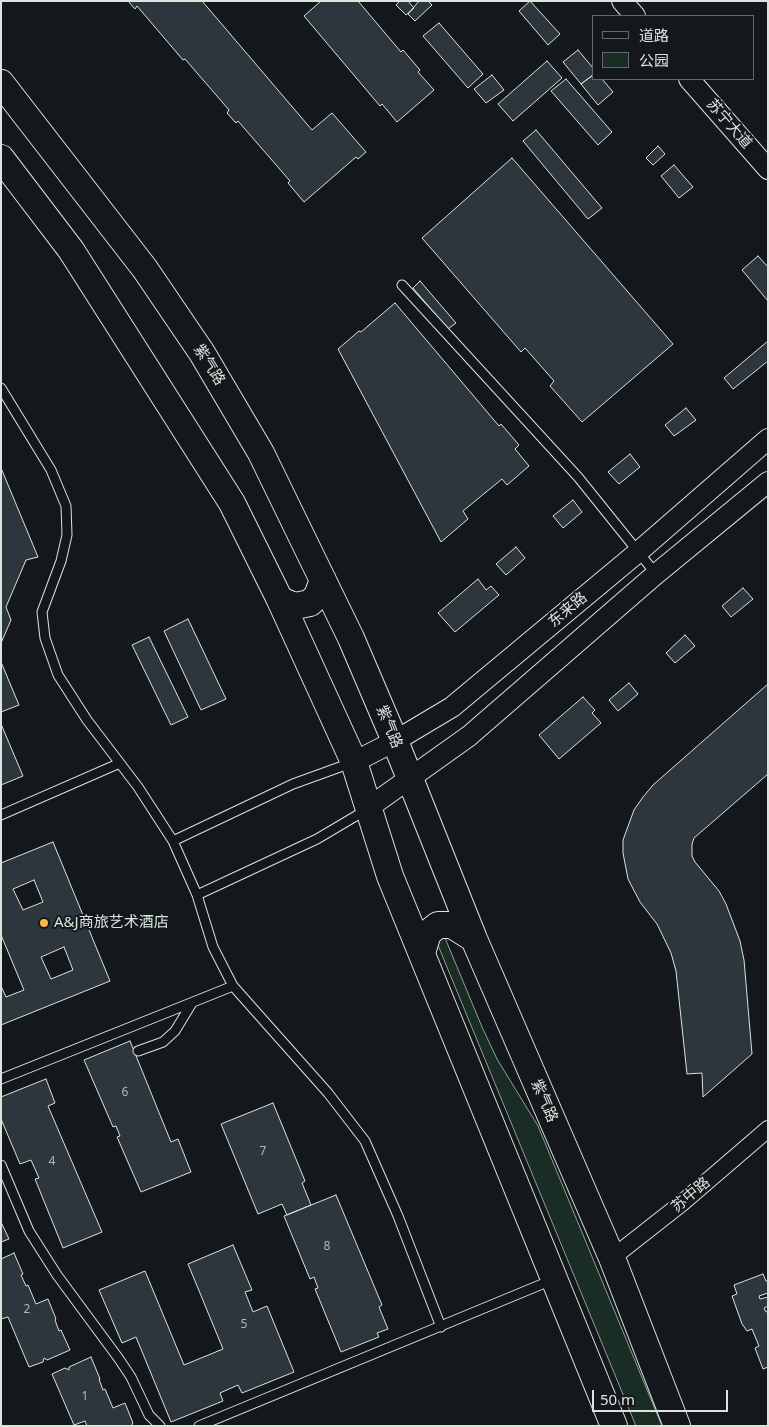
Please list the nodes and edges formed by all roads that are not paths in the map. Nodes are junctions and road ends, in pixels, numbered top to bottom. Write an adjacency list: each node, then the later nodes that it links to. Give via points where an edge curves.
1 (622, 1): 2 (street)
2 (634, 15)
3 (691, 80): 6 (street, 苏宁大道)
4 (1, 82): 13 (main road, 紫气路, via 145,269 202,353 262,453)
5 (1, 158): 14 (main road, via 71,250 232,503)
6 (768, 169)
7 (402, 285): 11 (lane, via 578,477)
8 (1, 388): 17 (lane, via 51,470 66,506 67,535 42,612 46,638 58,674)
9 (768, 439): 11 (street, 东来路)
10 (768, 482): 12 (street, 东来路)
11 (638, 552): 12 (lane); 15 (street, 东来路, via 452,707)
12 (656, 574): 18 (street, 东来路, via 469,736)
13 (323, 580): 14 (main road, via 317,596 310,603 296,606); 15 (main road, 紫气路)
14 (280, 600): 16 (main road)
15 (395, 741): 16 (street, 东来路); 18 (main road, 紫气路)
16 (354, 762): 19 (main road); 21 (lane, via 293,784)
17 (120, 763): 20 (lane); 21 (lane)
18 (409, 778): 19 (street, 东来路); 23 (main road, 紫气路)
19 (368, 808): 22 (lane, via 317,839); 24 (main road, via 390,876)
20 (1, 815)
21 (172, 841): 22 (lane)
22 (197, 895): 25 (lane, via 213,947)
23 (474, 939): 24 (main road, via 452,926 438,925 428,933); 31 (main road, 紫气路)
24 (422, 953): 32 (main road)
25 (233, 986): 26 (lane); 33 (lane, via 328,1093 365,1141)
26 (192, 1002): 27 (lane, via 175,1031 163,1042); 28 (lane)
27 (138, 1051)
28 (1, 1079)
29 (768, 1129): 31 (street, 苏中路)
30 (1, 1165): 34 (lane, via 29,1231 119,1359 149,1415)
31 (612, 1258): 37 (main road, 紫气路)
32 (555, 1279): 33 (lane); 36 (main road)
33 (441, 1327): 35 (lane)
34 (160, 1426)
35 (199, 1426)
36 (614, 1426)
37 (677, 1426)

